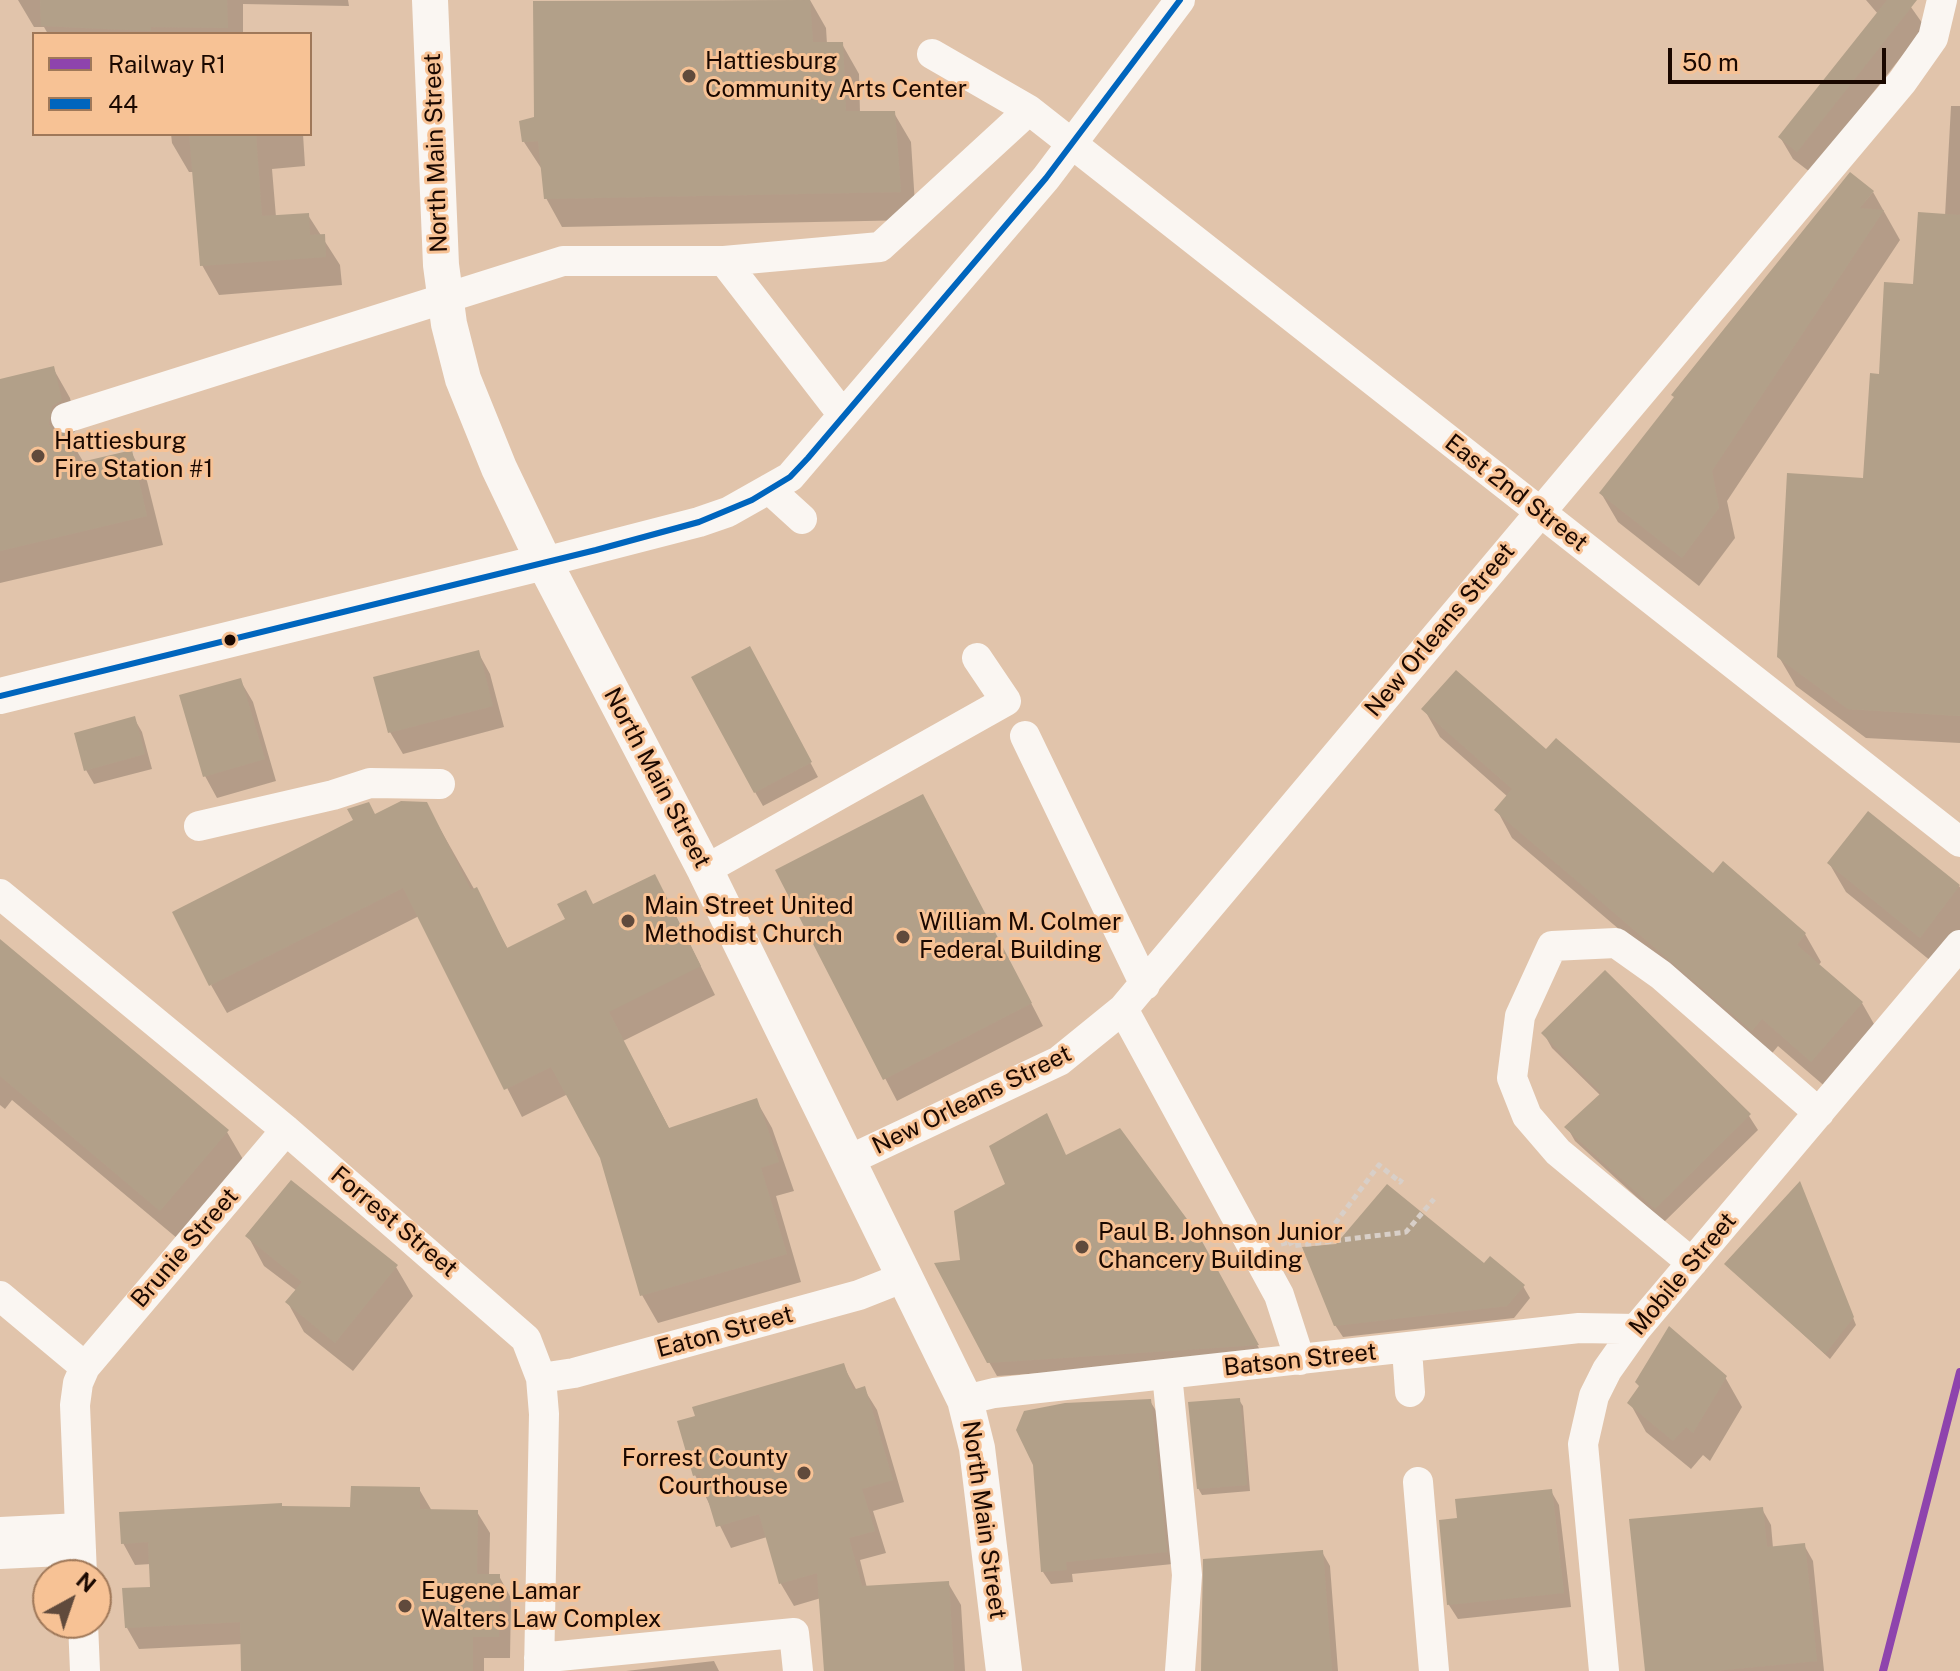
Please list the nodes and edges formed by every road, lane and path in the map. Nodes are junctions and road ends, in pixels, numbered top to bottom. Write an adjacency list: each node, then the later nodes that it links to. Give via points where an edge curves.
1 (430, 0): 8 (main road, North Main Street)
2 (1180, 0): 6 (street)
3 (1942, 0): 12 (street, New Orleans Street, via 1933,38 1908,74)
4 (932, 54): 5 (street, East 2nd Street)
5 (1029, 110): 6 (street, East 2nd Street); 7 (street, via 880,247)
6 (1073, 143): 9 (street); 12 (street, East 2nd Street)
7 (724, 261): 8 (street, via 563,261); 9 (street)
8 (445, 300): 10 (street); 14 (main road, North Main Street, via 463,379)
9 (843, 415): 11 (street, via 790,477)
10 (66, 418)
11 (769, 489): 13 (street); 14 (street, via 699,522)
12 (1539, 512): 20 (street, East 2nd Street); 24 (street, New Orleans Street)
13 (802, 519)
14 (544, 562): 16 (main road); 21 (main road, North Main Street)
15 (977, 658): 21 (street, via 1006,701)
16 (0, 696)
17 (1025, 736): 24 (street)
18 (440, 784): 19 (street, via 370,783)
19 (199, 826)
20 (1960, 842)
21 (705, 870): 28 (main road, North Main Street)
22 (0, 894): 27 (street, Forrest Street)
23 (1960, 945): 26 (street, Mobile Street)
24 (1145, 985): 25 (street, New Orleans Street)
25 (1123, 1009): 28 (street, New Orleans Street, via 1059,1061); 32 (street)
26 (1819, 1113): 33 (street, Mobile Street); 33 (street, via 1661,975 1616,943 1552,946 1520,1016 1512,1078 1527,1116 1558,1152)
27 (286, 1130): 39 (street, Brunie Street); 41 (street, Forrest Street, via 526,1339)
28 (849, 1160): 34 (main road, North Main Street)
29 (1402, 1179): 31 (path, via 1379,1165 1328,1233)
30 (1434, 1199): 31 (path, via 1406,1232 1292,1246)
31 (1289, 1240): 32 (path)
32 (1258, 1256): 38 (street, via 1279,1295)
33 (1692, 1263): 36 (street, Mobile Street)
34 (907, 1276): 41 (street, Eaton Street, via 844,1299); 43 (main road, North Main Street)
35 (0, 1296): 39 (street)
36 (1636, 1329): 37 (street, Batson Street, via 1579,1328); 55 (street, Mobile Street, via 1594,1396 1572,1464)
37 (1407, 1349): 38 (street, Batson Street); 42 (street)
38 (1300, 1360): 40 (street, Batson Street)
39 (85, 1367): 46 (street, via 75,1405)
40 (1167, 1374): 43 (street, Batson Street); 53 (street, via 1187,1575)
41 (541, 1378): 49 (street, Forrest Street)
42 (1410, 1392)
43 (965, 1400): 52 (main road, North Main Street, via 977,1448)
44 (1418, 1482): 54 (street)
45 (0, 1532): 46 (street)
46 (81, 1551): 47 (street)
47 (0, 1554)
48 (84, 1639): 50 (street)
49 (539, 1664): 51 (street, via 794,1633)
50 (85, 1671)
51 (798, 1671)
52 (1004, 1671)
53 (1180, 1671)
54 (1434, 1671)
55 (1604, 1671)

